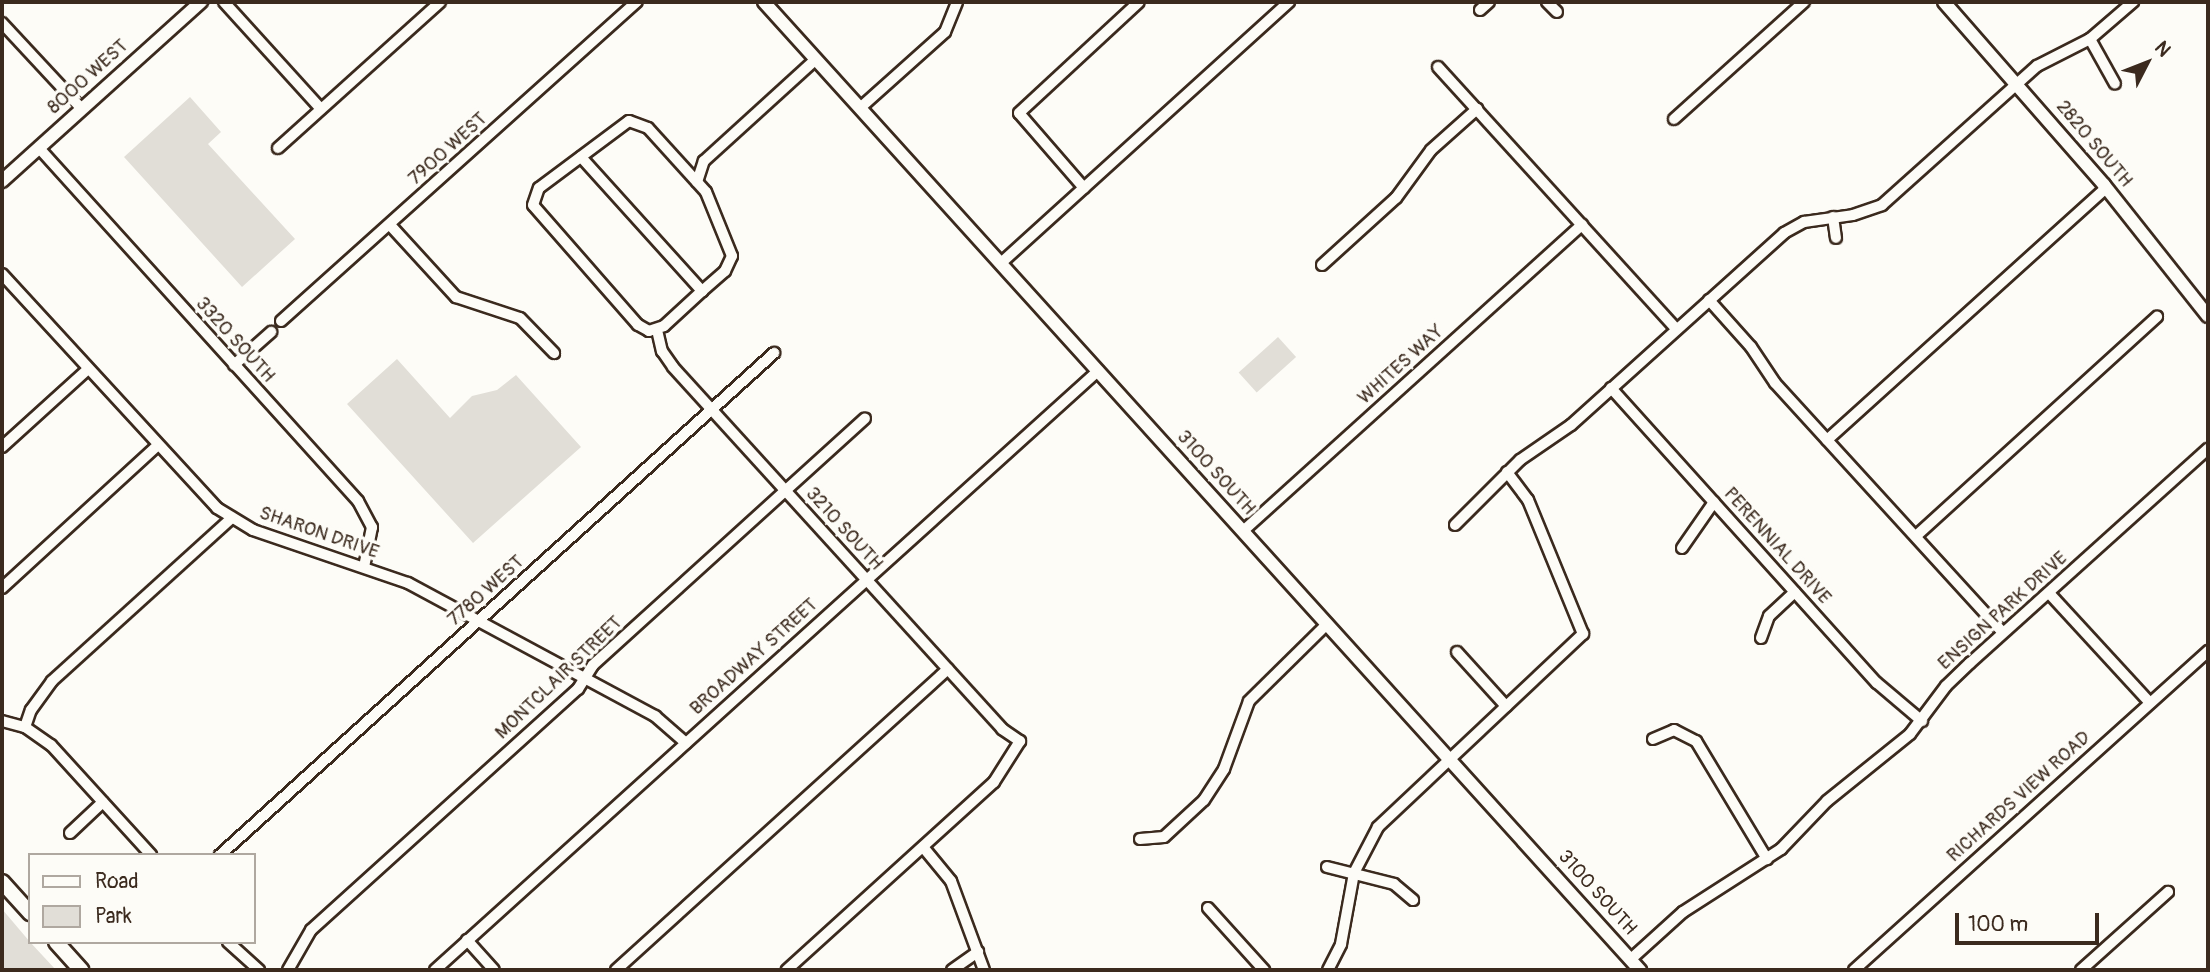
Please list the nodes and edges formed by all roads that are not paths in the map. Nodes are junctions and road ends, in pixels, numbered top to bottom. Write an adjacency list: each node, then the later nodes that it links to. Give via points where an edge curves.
1 (201, 2): 23 (street, 8000 WEST)
2 (224, 2): 24 (street)
3 (440, 2): 24 (street)
4 (637, 2): 37 (street, 7900 WEST)
5 (764, 2): 18 (street, 3100 SOUTH)
6 (957, 2): 22 (street, via 945,32)
7 (1139, 2): 34 (street, via 1020,113)
8 (1290, 2): 34 (street)
9 (1489, 2): 14 (street)
10 (1547, 2): 15 (street)
11 (1804, 2): 26 (street)
12 (1944, 2): 21 (street, 2820 SOUTH)
13 (2133, 2): 17 (street)
14 (1480, 10)
15 (1557, 12)
16 (2, 23): 23 (street)
17 (2090, 39): 20 (street); 21 (street, via 2052,56)
18 (816, 59): 22 (street, 3100 SOUTH); 30 (street)
19 (1438, 67): 25 (street)
20 (2115, 84)
21 (2018, 85): 35 (street, 2820 SOUTH); 36 (street, via 1882,205)
22 (860, 108): 40 (street, 3100 SOUTH)
23 (82, 109): 27 (street, 8000 WEST)
24 (321, 109): 28 (street)
25 (1477, 109): 38 (street); 41 (street, via 1431,150 1396,198)
26 (1674, 119)
27 (39, 148): 32 (street, 8000 WEST); 53 (street, 3320 SOUTH)
28 (278, 148)
29 (581, 158): 31 (street, via 634,121 648,128); 43 (street); 49 (street, via 540,188 533,199 538,215 638,325)
30 (704, 161): 31 (street); 33 (street)
31 (681, 164): 33 (street)
32 (2, 181)
33 (697, 182): 43 (street, via 706,192 732,256 724,271)
34 (1084, 188): 40 (street)
35 (2106, 188): 45 (street, 2820 SOUTH); 59 (street)
36 (1833, 217): 39 (street); 44 (street, via 1793,226)
37 (390, 225): 47 (street, 7900 WEST); 51 (street, via 456,297 520,318)
38 (1582, 225): 48 (street); 68 (street, WHITES WAY)
39 (1836, 238)
40 (1001, 263): 55 (street, 3100 SOUTH)
41 (1321, 265)
42 (4, 281): 54 (street, SHARON DRIVE)
43 (702, 291): 49 (street)
44 (1709, 300): 48 (street); 59 (street)
45 (2208, 316)
46 (2157, 317): 69 (street)
47 (281, 321)
48 (1676, 329): 56 (street)
49 (653, 331): 57 (street, 3210 SOUTH, via 662,351)
50 (271, 332): 53 (street)
51 (554, 353)
52 (775, 353): 57 (street, 7780 WEST)
53 (234, 365): 71 (street, 3320 SOUTH, via 368,515 372,541)
54 (88, 369): 60 (street, SHARON DRIVE); 61 (street)
55 (1098, 371): 68 (street, 3100 SOUTH); 72 (street, BROADWAY STREET)
56 (1611, 388): 63 (street); 65 (street, PERENNIAL DRIVE)
57 (712, 409): 64 (street, 3210 SOUTH); 76 (street, 7780 WEST)
58 (865, 418): 64 (street, MONTCLAIR STREET)
59 (1827, 440): 69 (street)
60 (157, 446): 66 (street, SHARON DRIVE, via 202,495); 73 (street)
61 (2, 447)
62 (2208, 449): 75 (street, ENSIGN PARK DRIVE)
63 (1507, 472): 67 (street); 85 (street, via 1528,500 1583,634)
64 (786, 491): 72 (street, 3210 SOUTH); 83 (street, MONTCLAIR STREET)
65 (1714, 502): 70 (street); 74 (street, PERENNIAL DRIVE)
66 (232, 518): 71 (street, SHARON DRIVE, via 275,539); 88 (street, via 52,681)
67 (1455, 525)
68 (1243, 531): 77 (street, 3100 SOUTH)
69 (1916, 536): 78 (street)
70 (1682, 548)
71 (364, 567): 76 (street, SHARON DRIVE, via 408,583)
72 (866, 579): 82 (street, 3210 SOUTH); 90 (street, BROADWAY STREET)
73 (2, 587)
74 (1795, 592): 79 (street, via 1769,616); 87 (street, PERENNIAL DRIVE, via 1877,683)
75 (2049, 593): 78 (street, ENSIGN PARK DRIVE); 84 (street)
76 (480, 621): 83 (street, SHARON DRIVE); 97 (street, 7780 WEST)
77 (1327, 624): 91 (street, 3100 SOUTH); 94 (street, via 1249,701 1224,769 1204,800 1164,837)
78 (2003, 633): 87 (street, ENSIGN PARK DRIVE, via 1946,686)
79 (1760, 638)
80 (2208, 650): 84 (street, RICHARDS VIEW ROAD)
81 (1457, 652): 85 (street)
82 (948, 669): 95 (street, 3210 SOUTH, via 1002,729 1020,741 994,782); 116 (street)
83 (585, 677): 90 (street, SHARON DRIVE, via 666,722); 113 (street, MONTCLAIR STREET, via 579,689 311,930)
84 (2150, 704): 123 (street, RICHARDS VIEW ROAD)
85 (1506, 706): 91 (street)
86 (2, 721): 88 (street)
87 (1922, 721): 98 (street, ENSIGN PARK DRIVE)
88 (25, 727): 92 (street, via 51,745)
89 (1653, 739): 98 (street, via 1674,730 1696,741)
90 (686, 743): 106 (street, BROADWAY STREET)
91 (1449, 758): 100 (street, via 1378,827); 110 (street, 3100 SOUTH)
92 (103, 802): 93 (street); 96 (street)
93 (70, 833)
94 (1140, 839)
95 (923, 847): 109 (street, via 951,881); 117 (street)
96 (148, 853)
97 (222, 853)
98 (1767, 859): 110 (street, ENSIGN PARK DRIVE, via 1683,912)
99 (1327, 867): 100 (street)
100 (1354, 873): 103 (street, via 1394,884); 121 (street, via 1341,944)
101 (2, 882): 105 (main road)
102 (2168, 892): 124 (street)
103 (1413, 900)
104 (1208, 908): 120 (street)
105 (28, 911)
106 (467, 940): 114 (street, BROADWAY STREET); 115 (street)
107 (58, 944): 111 (main road)
108 (230, 944): 112 (street)
109 (978, 952): 118 (street); 119 (street)
110 (1631, 959): 122 (street, 3100 SOUTH)
111 (81, 970)
112 (259, 970)
113 (288, 970)
114 (435, 970)
115 (494, 970)
116 (616, 970)
117 (787, 970)
118 (952, 970)
119 (984, 970)
120 (1264, 970)
121 (1328, 970)
122 (1640, 970)
123 (1854, 970)
124 (2081, 970)

